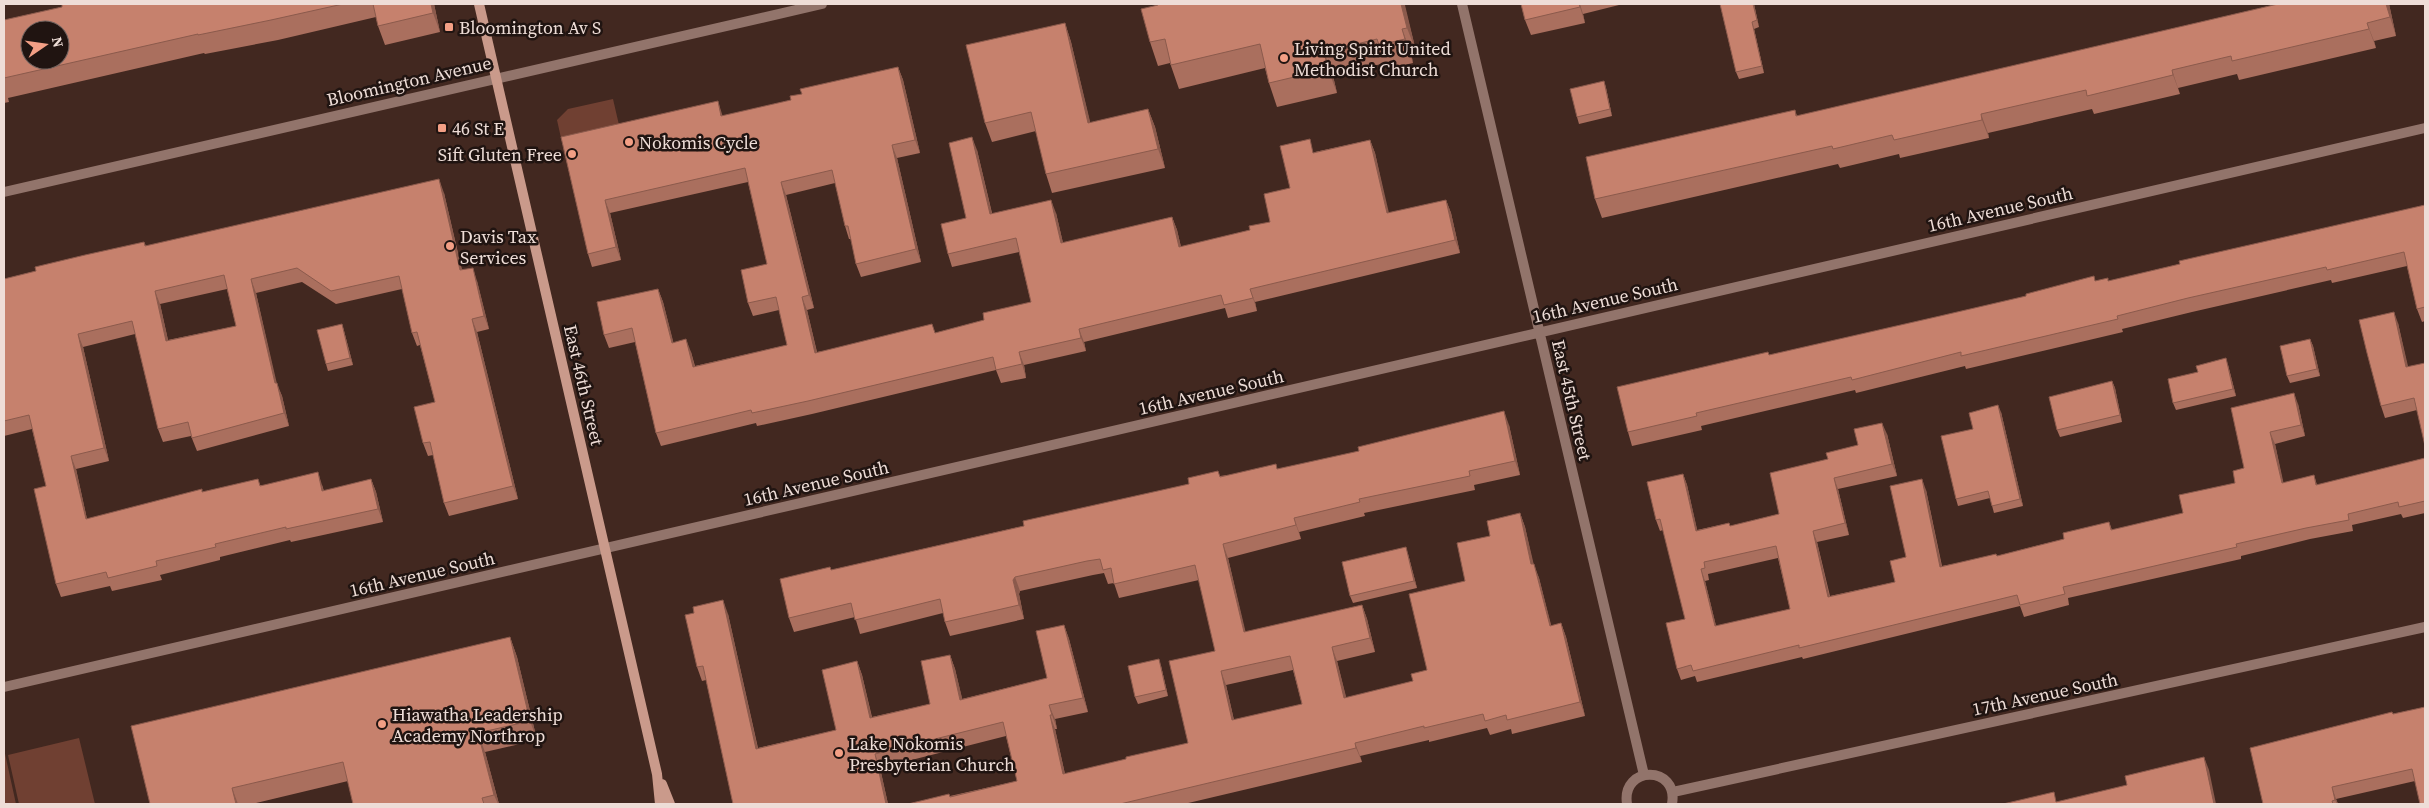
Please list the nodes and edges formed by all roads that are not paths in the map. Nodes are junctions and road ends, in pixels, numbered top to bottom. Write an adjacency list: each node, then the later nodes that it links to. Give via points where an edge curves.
1 (479, 4): 4 (main road, East 46th Street)
2 (822, 4): 4 (street, Bloomington Avenue)
3 (1462, 4): 7 (street, East 45th Street)
4 (496, 78): 6 (street, Bloomington Avenue); 8 (main road, East 46th Street)
5 (2425, 128): 7 (street, 16th Avenue South)
6 (4, 192)
7 (1539, 332): 8 (street, 16th Avenue South); 12 (street, East 45th Street)
8 (605, 548): 10 (street, 16th Avenue South); 11 (main road, East 46th Street)
9 (2425, 627): 13 (street, 17th Avenue South)
10 (4, 688)
11 (657, 774): 14 (main road, East 46th Street); 15 (main road, East 46th Street)
12 (1644, 775): 13 (street, via 1657,775); 16 (street, via 1627,791)
13 (1673, 792): 17 (street)
14 (660, 804)
15 (670, 804)
16 (1625, 804)
17 (1672, 804)

